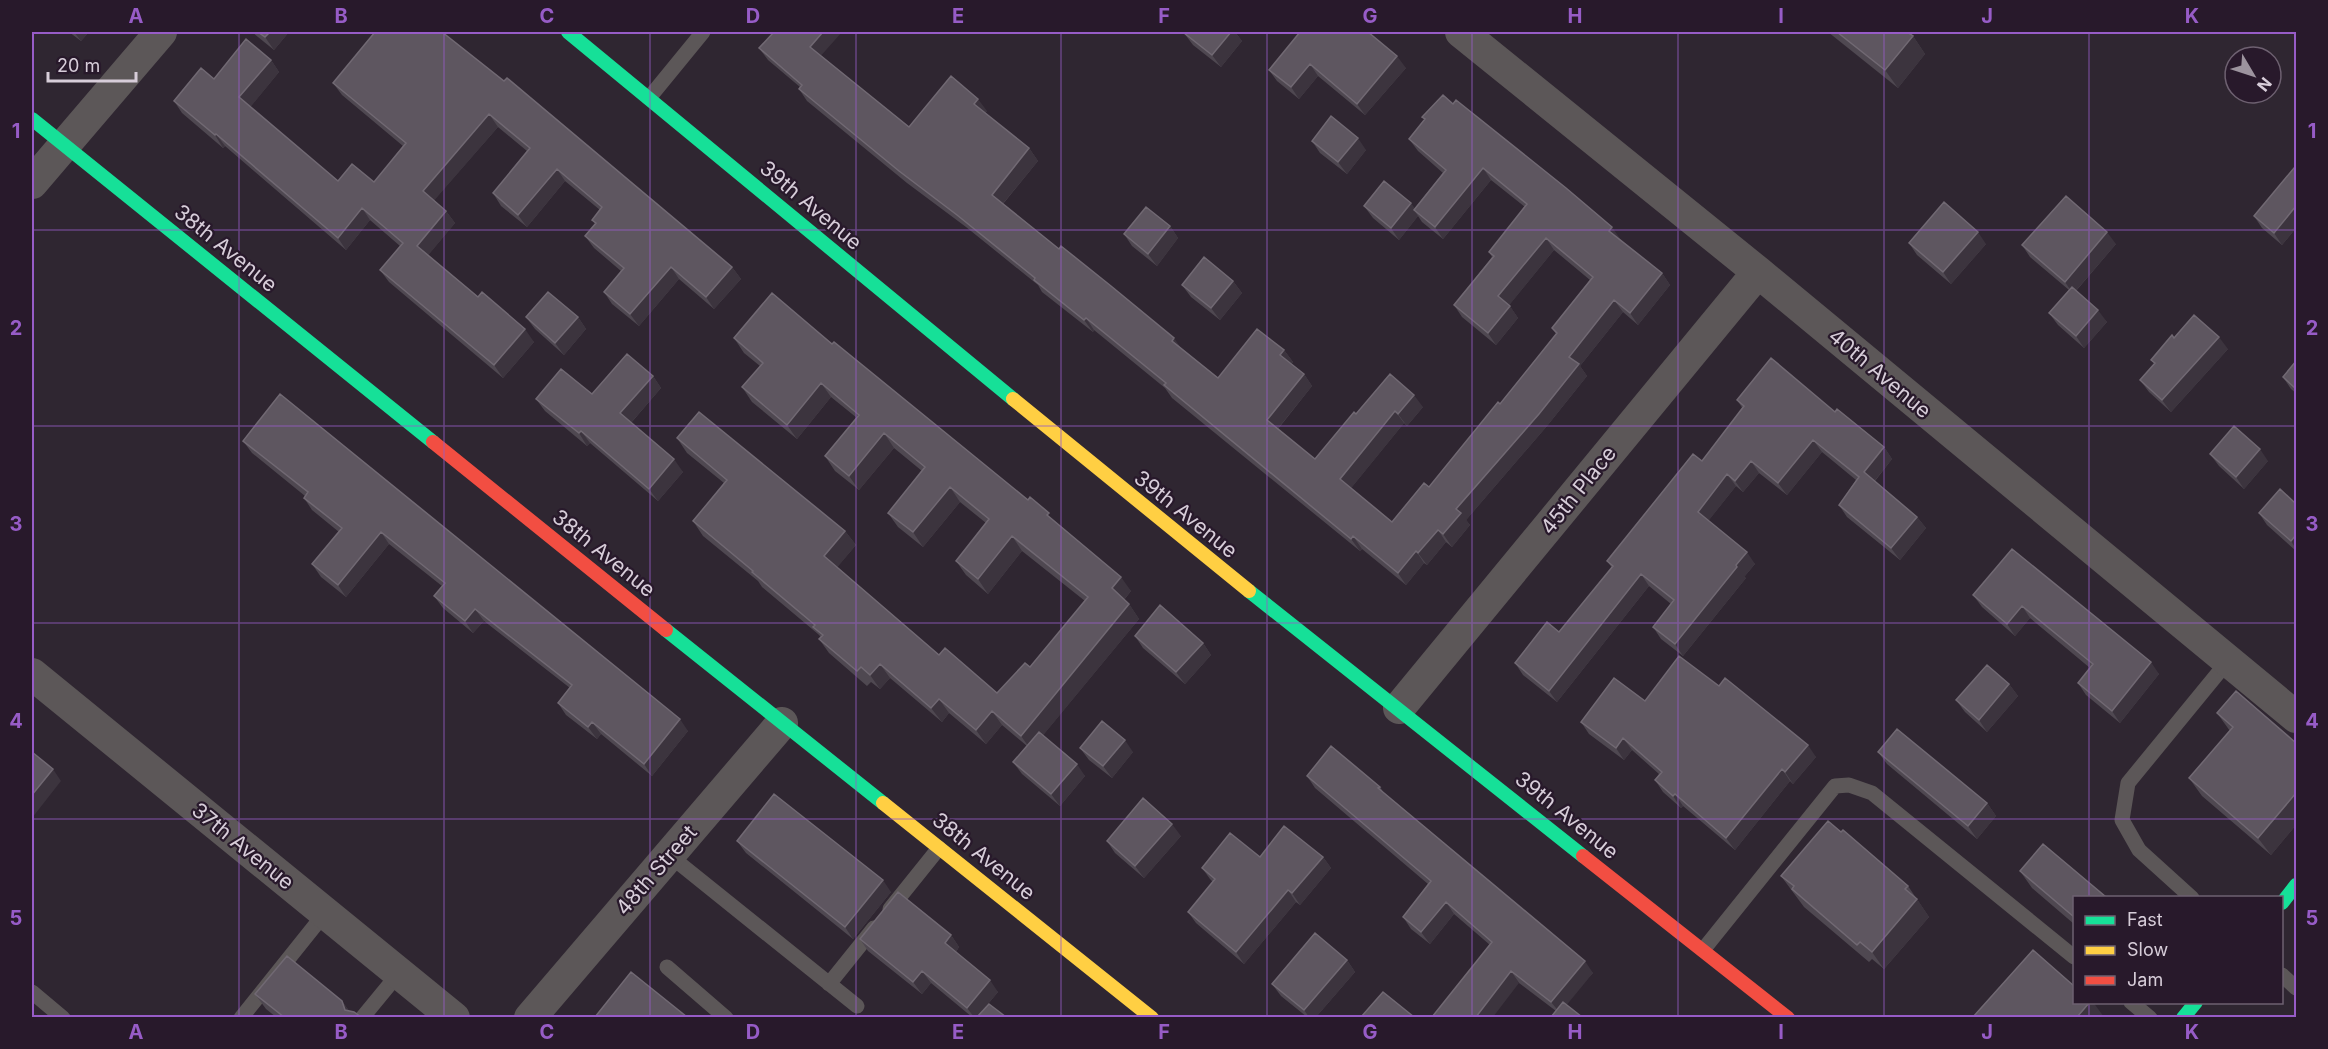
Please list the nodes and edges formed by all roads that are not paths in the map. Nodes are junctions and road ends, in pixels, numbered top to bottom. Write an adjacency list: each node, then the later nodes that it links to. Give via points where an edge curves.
1 (161, 32): 7 (street)
2 (568, 32): 5 (main road, 39th Avenue)
3 (703, 32): 5 (lane)
4 (1461, 32): 9 (street, 40th Avenue)
5 (649, 98): 12 (main road, 39th Avenue, via 1178,535)
6 (32, 119): 7 (main road, 38th Avenue)
7 (65, 145): 8 (street); 14 (main road, 38th Avenue)
8 (32, 183)
9 (1758, 272): 10 (street, 40th Avenue); 12 (street, 45th Place)
10 (2228, 661): 13 (street, 40th Avenue); 18 (lane, via 2128,783 2123,810 2122,820 2139,850)
11 (32, 674): 20 (street, 37th Avenue)
12 (1399, 708): 21 (main road, 39th Avenue)
13 (2296, 717)
14 (782, 723): 15 (main road, 38th Avenue); 16 (street, 48th Street)
15 (939, 848): 26 (lane); 38 (main road, 38th Avenue)
16 (669, 855): 26 (lane); 36 (street, 48th Street)
17 (2296, 885): 19 (main road)
18 (2192, 896)
19 (2283, 902)
20 (325, 913): 24 (street, 37th Avenue); 33 (lane)
21 (1703, 950): 22 (lane, via 1835,786 1849,785 1872,794); 39 (main road, 39th Avenue)
22 (2073, 956)
23 (667, 967): 37 (lane)
24 (399, 973): 34 (lane); 35 (street, 37th Avenue)
25 (2283, 976): 27 (lane)
26 (829, 984): 31 (lane)
27 (2296, 988)
28 (32, 992): 32 (lane)
29 (2134, 1004): 40 (lane)
30 (2194, 1004): 41 (main road)
31 (857, 1006)
32 (63, 1017)
33 (241, 1017)
34 (362, 1017)
35 (454, 1017)
36 (530, 1017)
37 (726, 1017)
38 (1152, 1017)
39 (1788, 1017)
40 (2150, 1017)
41 (2183, 1017)

